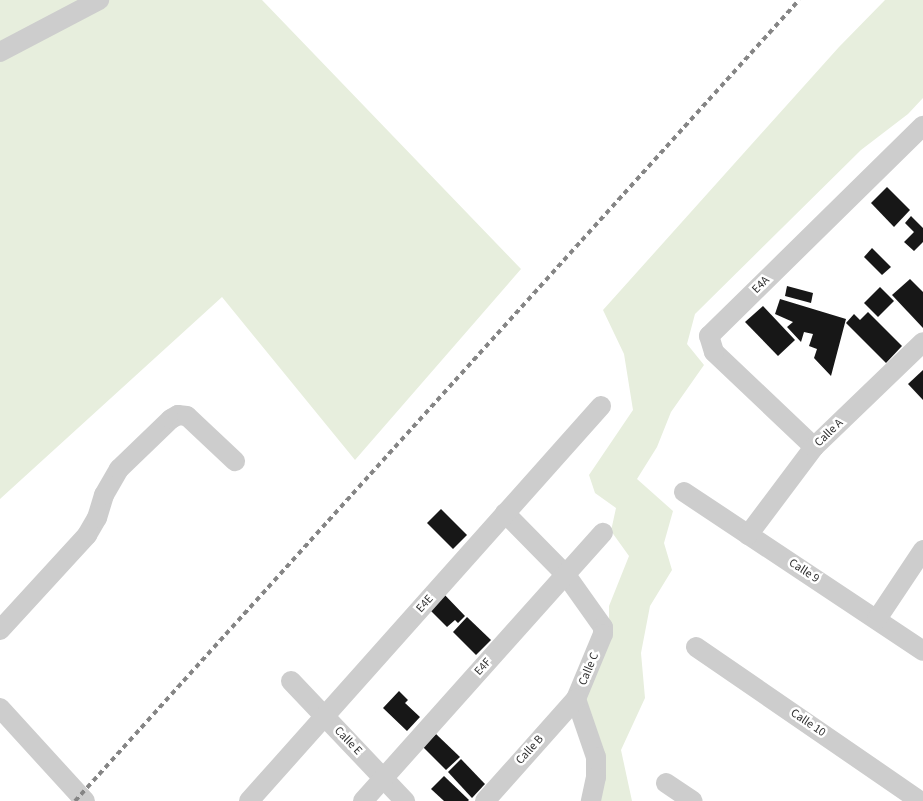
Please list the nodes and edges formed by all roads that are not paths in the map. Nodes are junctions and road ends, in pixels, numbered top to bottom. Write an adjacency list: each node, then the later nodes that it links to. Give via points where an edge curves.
1 (99, 0): 2 (street)
2 (0, 52)
3 (923, 126): 6 (street, E4A, via 709,336 714,352)
4 (923, 342): 6 (street, Calle A)
5 (601, 406): 9 (street, E4E)
6 (814, 447): 11 (street, Calle A)
7 (235, 461): 15 (street, via 187,416 171,419 119,469 87,536)
8 (684, 492): 11 (street, Calle 9)
9 (505, 514): 13 (street); 21 (street, E4E)
10 (603, 533): 13 (street, E4F)
11 (748, 536): 14 (street, Calle 9)
12 (923, 550): 14 (street)
13 (566, 575): 19 (street, Calle C, via 603,627); 22 (street, E4F)
14 (877, 619): 17 (street, Calle 9)
15 (0, 630)
16 (696, 647): 31 (street, Calle 10)
17 (923, 651)
18 (290, 681): 21 (street, Calle E)
19 (576, 699): 28 (street, Calle B); 29 (street, Calle C, via 596,757)
20 (0, 708): 24 (street)
21 (324, 717): 22 (street, Calle E); 25 (street, E4E)
22 (383, 778): 26 (street, E4F); 27 (street, Calle E)
23 (666, 783): 30 (street)
24 (85, 801)
25 (249, 801)
26 (363, 801)
27 (405, 801)
28 (485, 801)
29 (591, 801)
30 (693, 801)
31 (920, 801)

